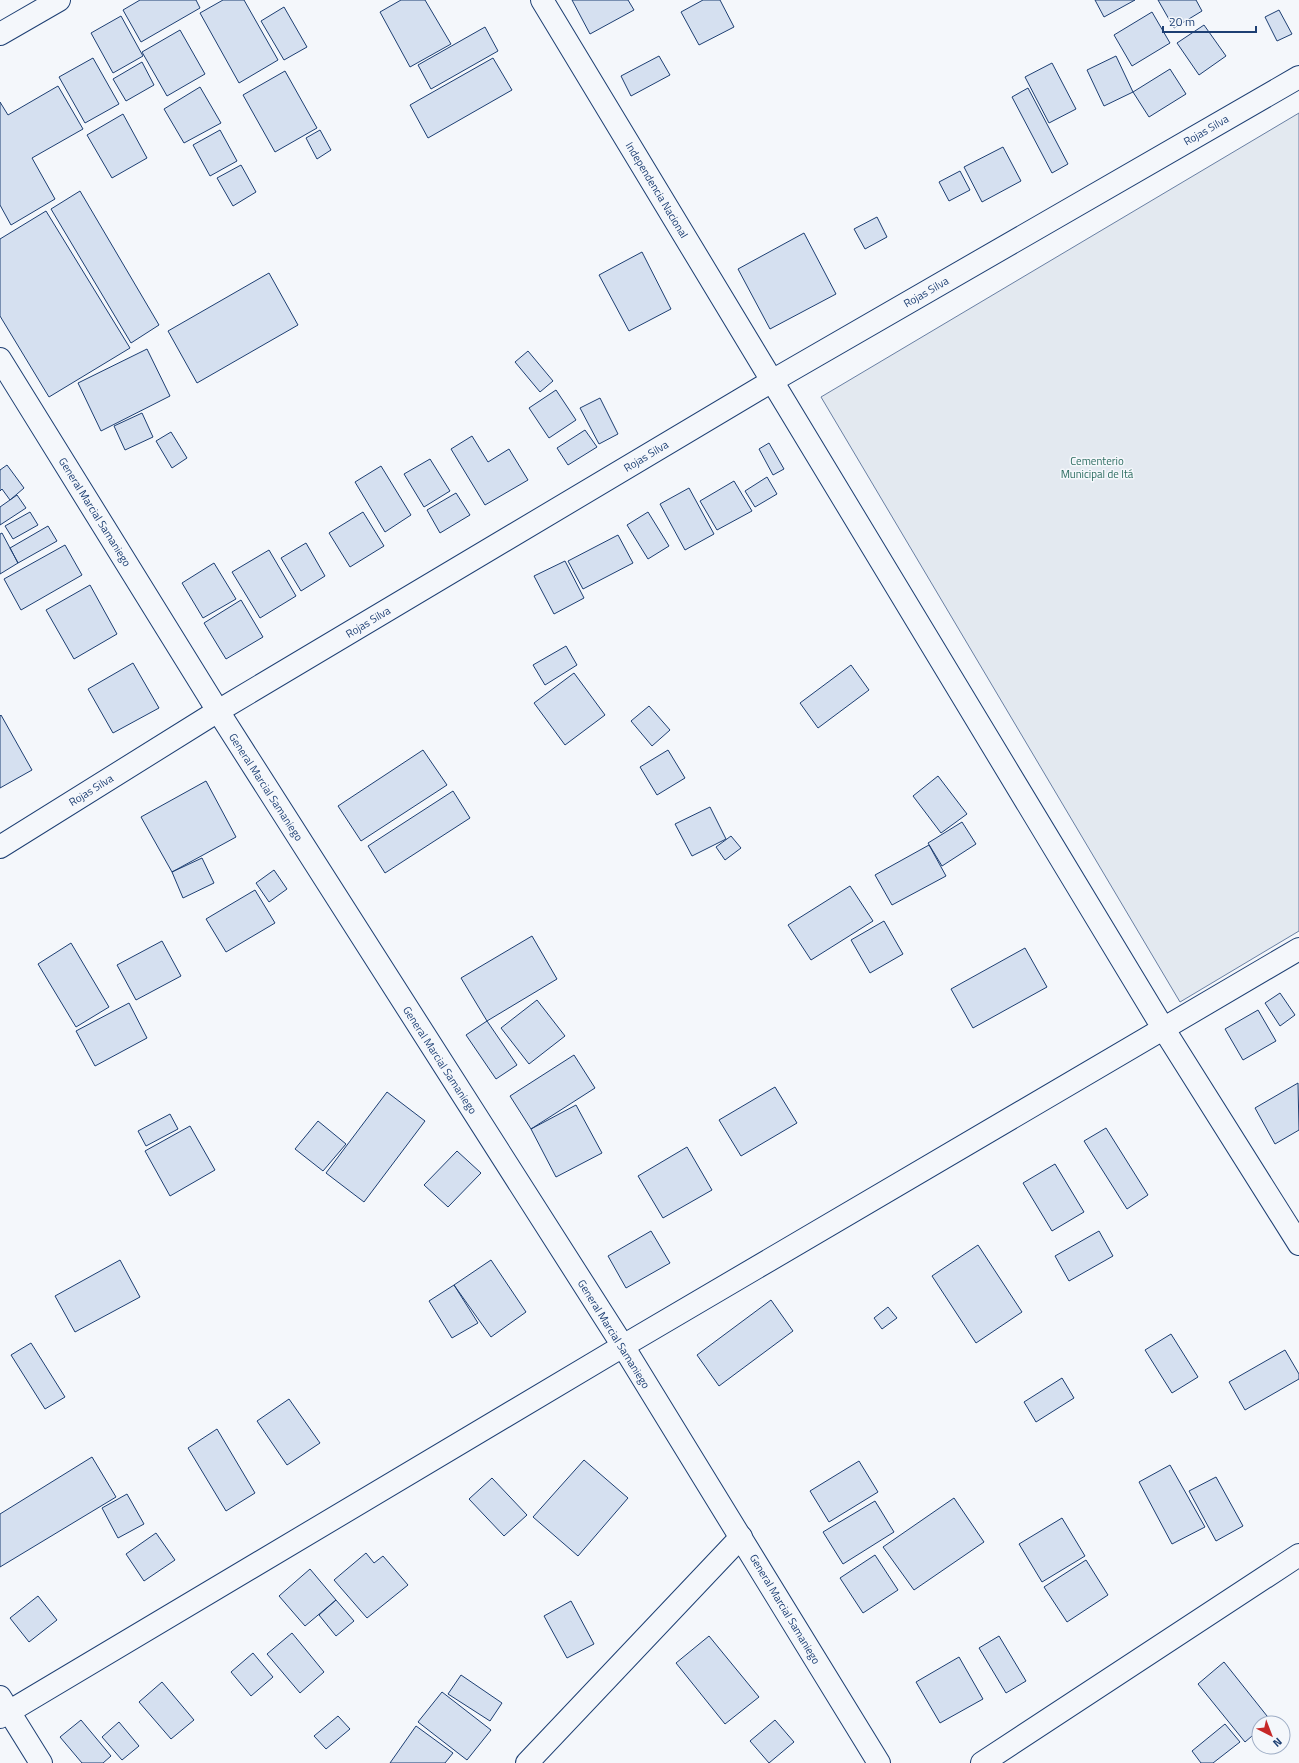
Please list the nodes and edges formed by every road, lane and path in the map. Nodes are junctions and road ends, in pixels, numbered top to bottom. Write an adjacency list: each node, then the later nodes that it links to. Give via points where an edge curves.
1 (59, 0): 3 (street)
2 (542, 0): 6 (street, Independencia Nacional)
3 (0, 34)
4 (1299, 77): 6 (street, Rojas Silva)
5 (0, 359): 7 (street, General Marcial Samaniego)
6 (772, 381): 7 (street, Rojas Silva); 10 (street, Independencia Nacional)
7 (218, 711): 8 (street, Rojas Silva); 12 (street, General Marcial Samaniego)
8 (0, 847)
9 (1299, 949): 10 (street)
10 (1163, 1028): 11 (street, Independencia Nacional); 12 (street)
11 (1299, 1244)
12 (623, 1346): 13 (street, General Marcial Samaniego); 15 (street)
13 (741, 1537): 17 (street); 18 (street, General Marcial Samaniego)
14 (1299, 1555): 19 (street)
15 (3, 1709): 16 (street)
16 (41, 1763)
17 (527, 1763)
18 (879, 1763)
19 (982, 1763)

